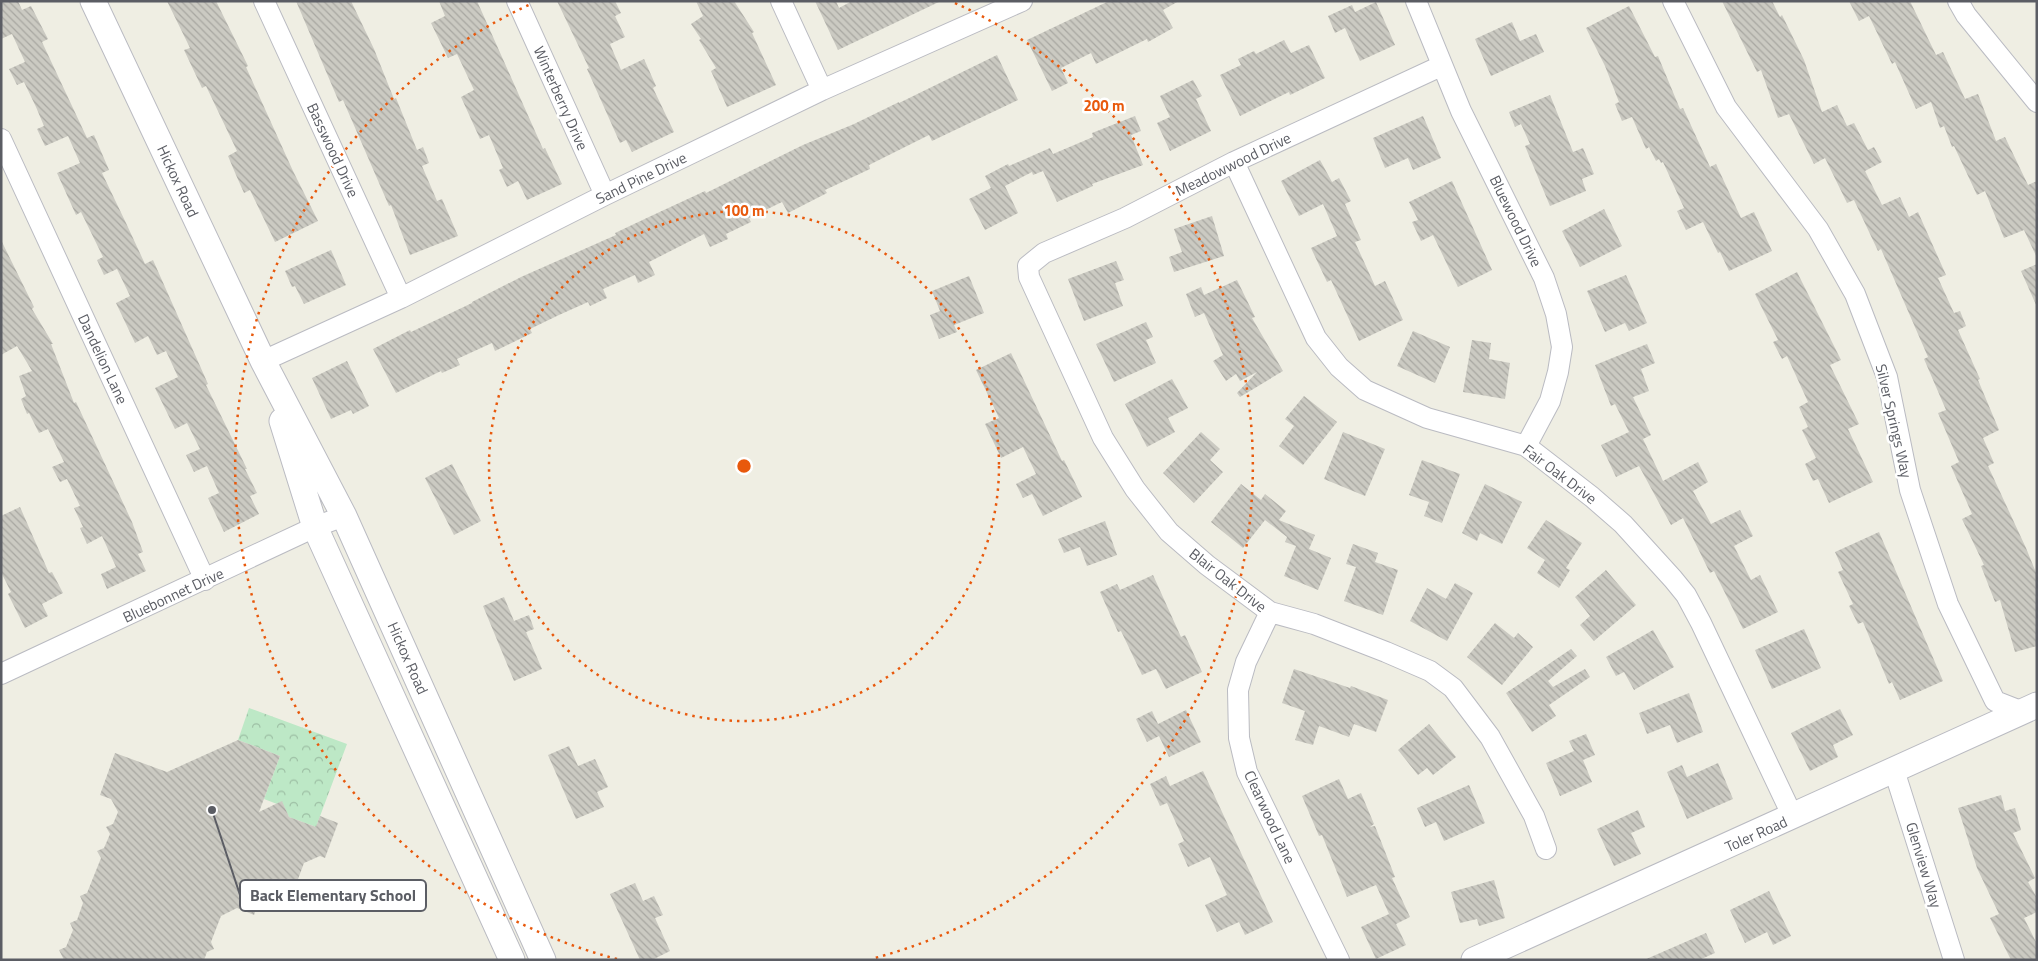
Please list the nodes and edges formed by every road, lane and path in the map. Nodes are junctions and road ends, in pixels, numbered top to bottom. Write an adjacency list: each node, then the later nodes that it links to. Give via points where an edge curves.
1 (93, 1): 17 (street, Hickox Road)
2 (264, 1): 16 (street, Basswood Drive)
3 (517, 1): 14 (street, Winterberry Drive)
4 (781, 1): 10 (street)
5 (1022, 1): 10 (street, Sand Pine Drive)
6 (1416, 1): 9 (street, Bluewood Drive)
7 (1672, 1): 24 (street, Silver Springs Way, via 1726,107 1818,229 1855,294 1887,378 1910,490 1948,604 1995,701)
8 (1958, 1): 11 (street)
9 (1441, 66): 13 (street, Meadowwood Drive); 18 (street, Bluewood Drive, via 1544,278 1556,314 1562,347 1558,372 1550,401)
10 (822, 90): 14 (street, Sand Pine Drive)
11 (2037, 102)
12 (1, 139): 21 (street, Dandelion Lane)
13 (1234, 162): 15 (street, Meadowwood Drive, via 1125,218 1044,253); 18 (street, Fair Oak Drive, via 1316,338 1339,367 1364,390 1427,418)
14 (605, 195): 16 (street, Sand Pine Drive)
15 (1028, 266): 22 (street, Blair Oak Drive, via 1029,277 1103,438 1134,489 1169,532)
16 (401, 298): 17 (street, Sand Pine Drive)
17 (263, 361): 19 (street, Hickox Road); 20 (street, Hickox Road)
18 (1526, 446): 27 (street, Fair Oak Drive, via 1623,524 1686,595)
19 (344, 516): 20 (street, Bluebonnet Drive); 29 (street, Hickox Road)
20 (315, 527): 21 (street, Bluebonnet Drive); 25 (street, Hickox Road)
21 (205, 580): 23 (street, Bluebonnet Drive)
22 (1270, 612): 28 (street, Blair Oak Drive, via 1314,624 1386,652 1430,671 1453,688 1490,737 1534,816); 34 (street, Clearwood Lane, via 1246,662 1238,690 1239,738 1247,772)
23 (3, 669)
24 (2030, 708): 26 (street, Toler Road)
25 (404, 724): 29 (street, via 422,724 434,731 494,868); 31 (street, Hickox Road)
26 (1894, 770): 27 (street, Toler Road); 36 (street, Glenview Way)
27 (1793, 817): 35 (street, Toler Road)
28 (1546, 849)
29 (506, 877): 30 (street, Hickox Road)
30 (524, 916): 31 (street); 33 (street, Hickox Road)
31 (498, 929): 32 (street, Hickox Road)
32 (512, 960)
33 (543, 960)
34 (1340, 960)
35 (1474, 960)
36 (1954, 960)

